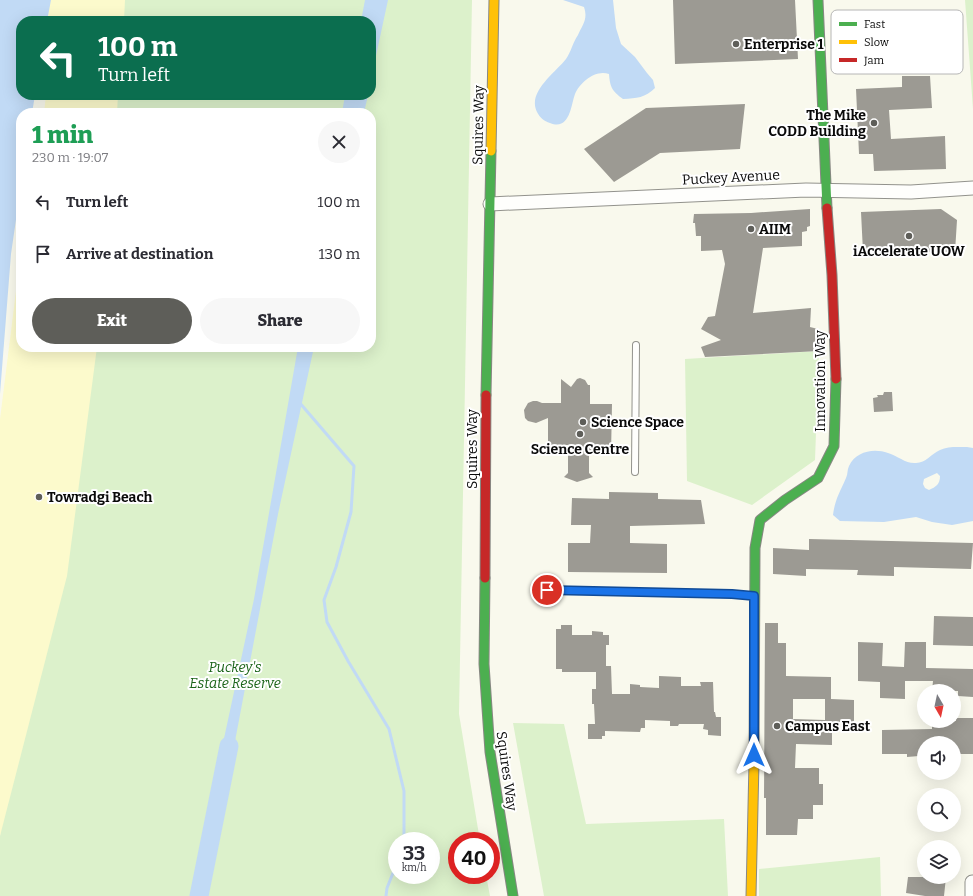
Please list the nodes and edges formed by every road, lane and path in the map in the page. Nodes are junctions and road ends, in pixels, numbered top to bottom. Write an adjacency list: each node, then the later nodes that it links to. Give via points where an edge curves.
1 (494, 0): 5 (street, Squires Way)
2 (818, 0): 4 (street, Innovation Way)
3 (973, 188): 4 (street, Puckey Avenue, via 911,192)
4 (826, 191): 5 (street, Puckey Avenue); 9 (street, Innovation Way, via 836,390 834,446 818,478 760,520 755,548)
5 (490, 204): 11 (street, Squires Way, via 484,664 490,752)
6 (636, 345): 7 (lane)
7 (635, 472)
8 (547, 590): 9 (lane)
9 (754, 596): 12 (street, Innovation Way)
10 (972, 882): 13 (street)
11 (513, 896)
12 (751, 896)
13 (972, 896)

